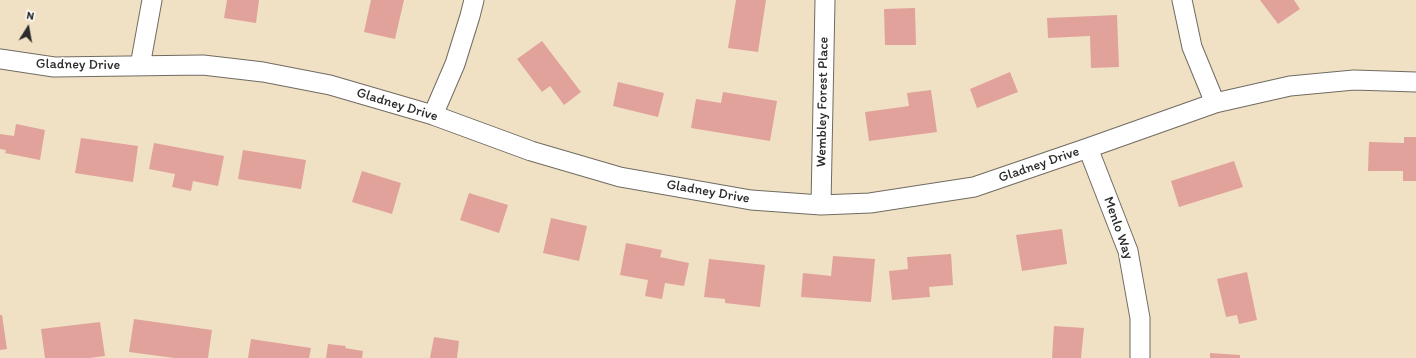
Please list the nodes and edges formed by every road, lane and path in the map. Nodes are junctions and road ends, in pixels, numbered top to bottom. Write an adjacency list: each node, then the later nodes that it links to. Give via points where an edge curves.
1 (152, 0): 6 (street)
2 (474, 0): 9 (street, via 455,64)
3 (825, 0): 11 (street, Wembley Forest Place)
4 (1182, 0): 8 (street, via 1192,48)
5 (0, 59): 6 (street, Gladney Drive, via 54,67)
6 (140, 66): 9 (street, Gladney Drive, via 203,65 263,72 330,85)
7 (1416, 82): 8 (street, Gladney Drive, via 1354,80 1297,86)
8 (1215, 103): 10 (street, Gladney Drive)
9 (434, 115): 11 (street, Gladney Drive, via 531,151 620,177 751,200)
10 (1088, 148): 11 (street, Gladney Drive, via 974,187 870,203); 12 (street, Menlo Way, via 1128,251 1140,318)
11 (821, 205)
12 (1140, 358)

